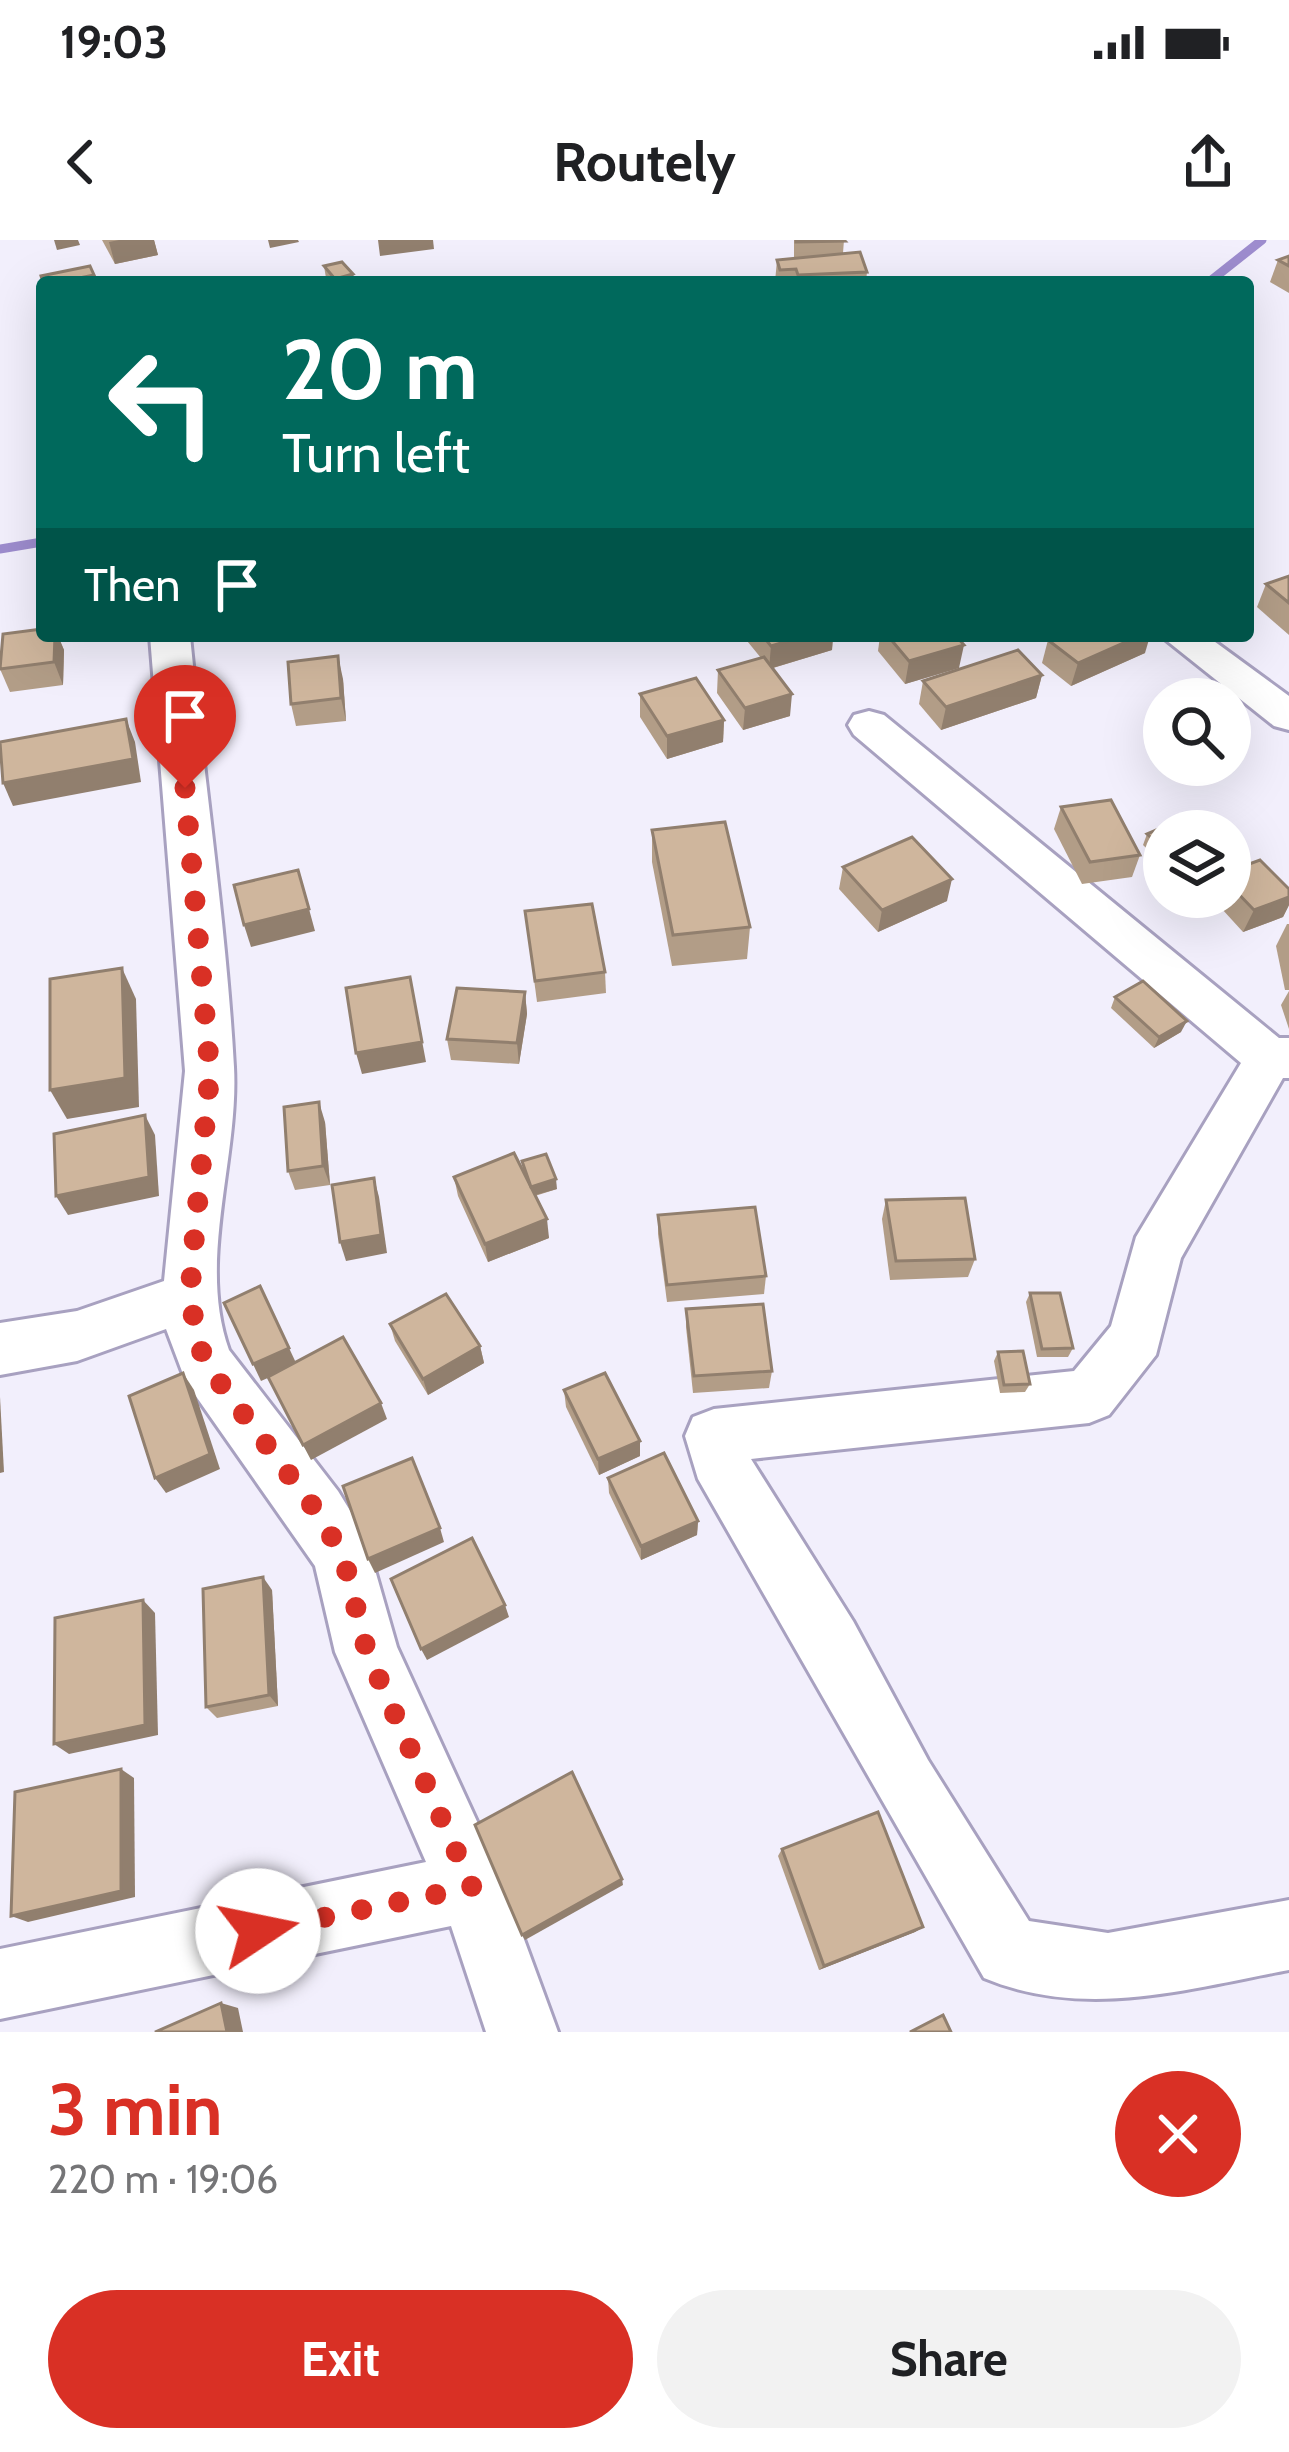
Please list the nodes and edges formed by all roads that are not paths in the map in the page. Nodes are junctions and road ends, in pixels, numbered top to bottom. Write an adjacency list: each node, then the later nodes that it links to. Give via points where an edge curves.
1 (171, 642): 6 (street, via 210,1072)
2 (1189, 642): 3 (street)
3 (1289, 716)
4 (869, 724): 5 (street)
5 (1279, 1058): 9 (street, via 1155,1254 1136,1337 1089,1396 714,1436 728,1479 1009,1953 1108,1968)
6 (193, 1295): 7 (street, via 77,1336); 8 (street, via 206,1364 343,1556 367,1652)
7 (0, 1349)
8 (472, 1887): 10 (street); 11 (street)
9 (1289, 1935)
10 (0, 1984)
11 (522, 2032)

